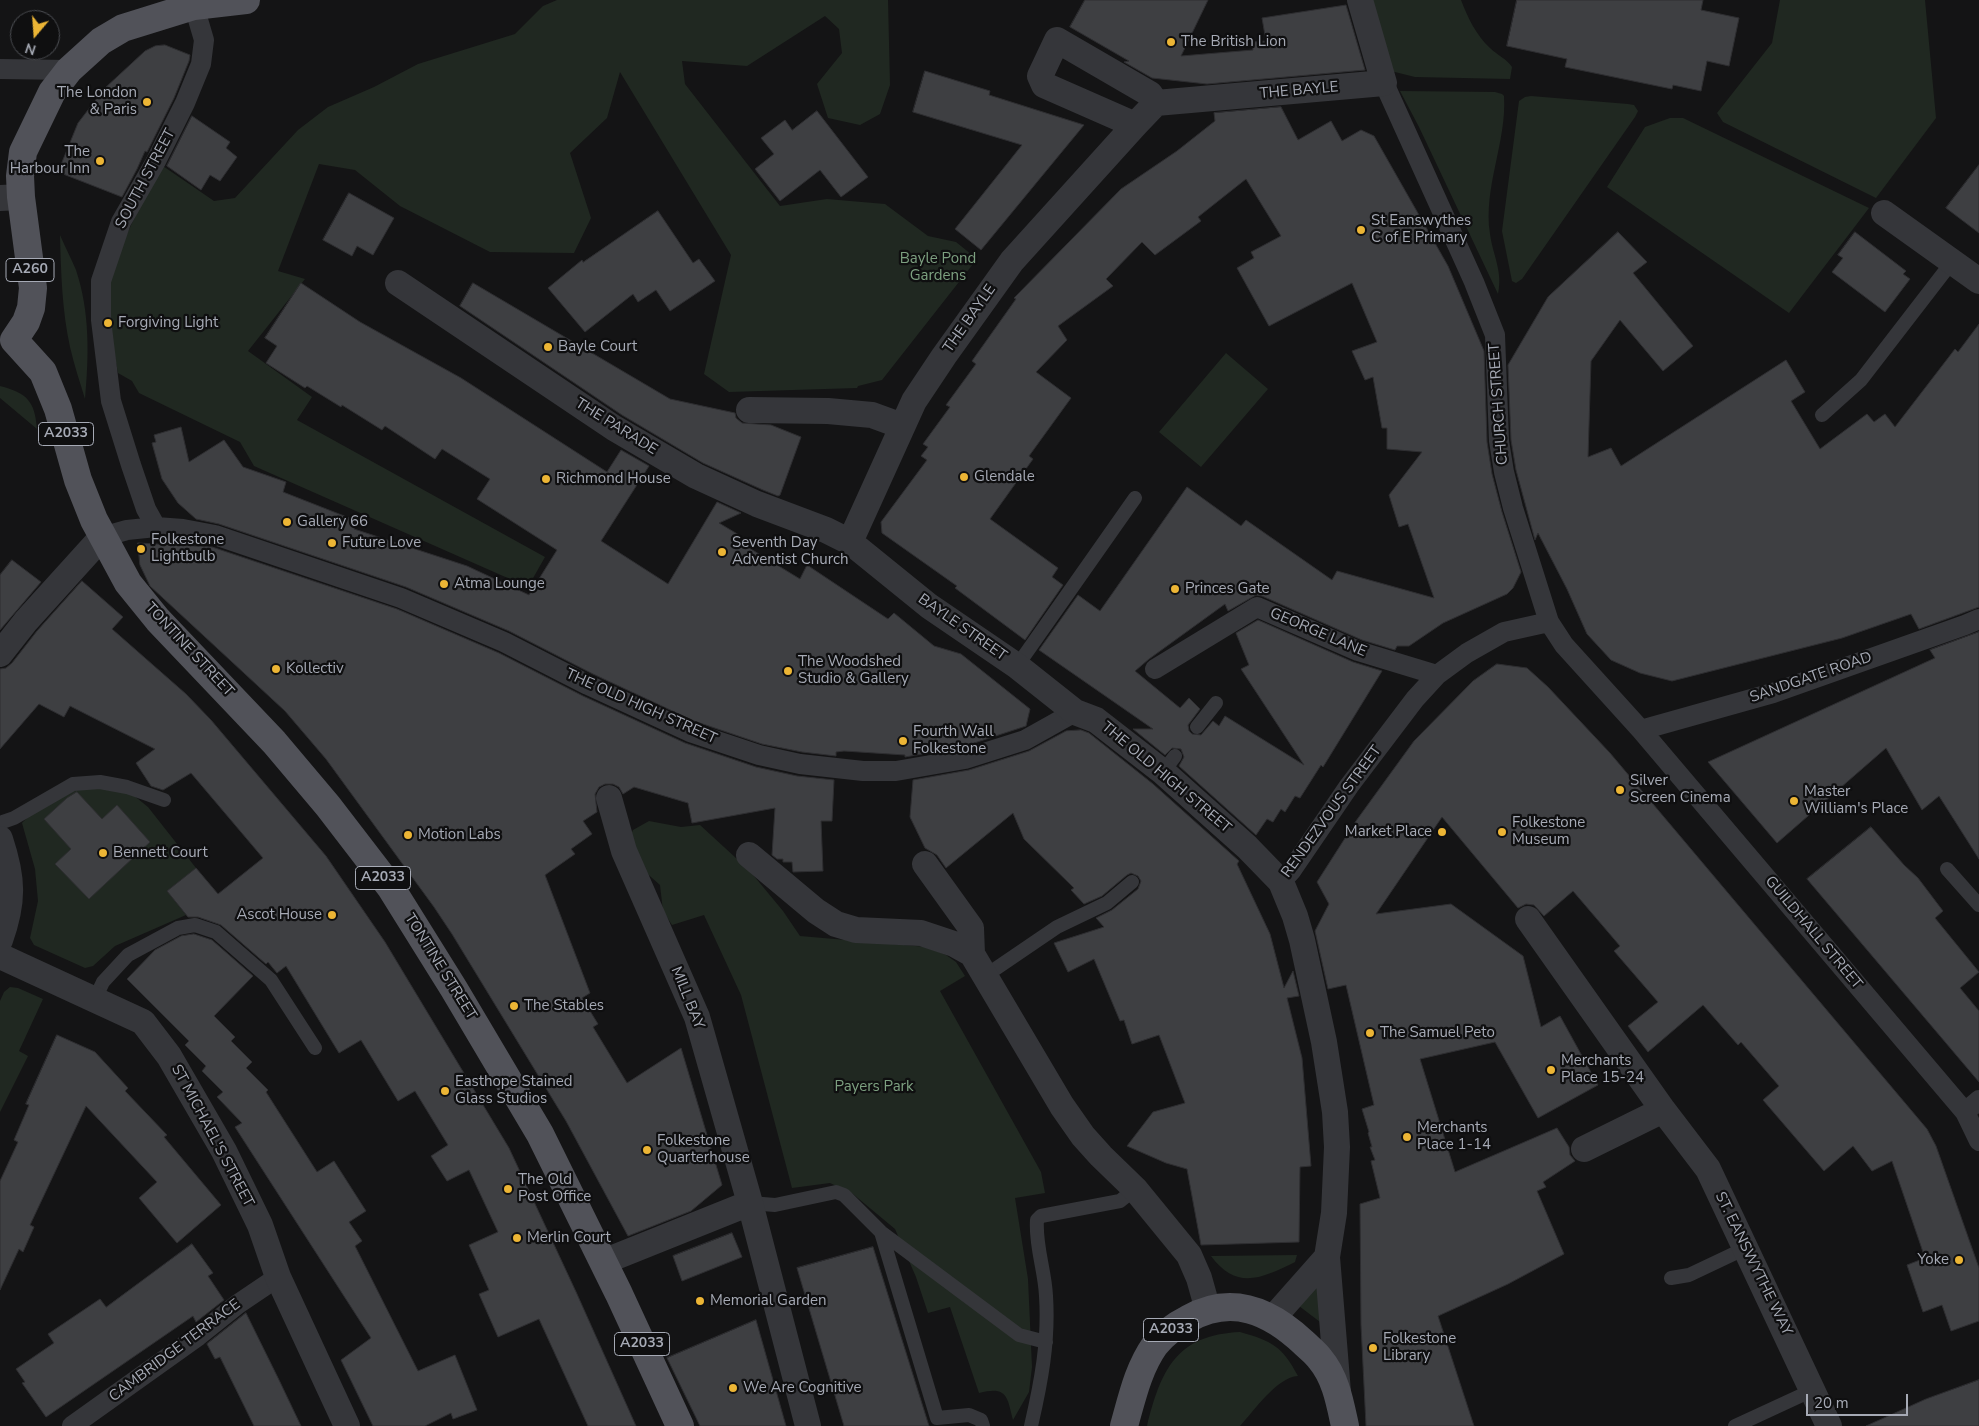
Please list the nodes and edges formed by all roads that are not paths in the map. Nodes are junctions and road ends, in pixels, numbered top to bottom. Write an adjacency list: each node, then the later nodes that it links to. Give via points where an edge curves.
1 (246, 0): 3 (main road, A260)
2 (1360, 0): 6 (street)
3 (197, 3): 5 (main road, A260, via 123,28 101,41); 19 (street, SOUTH STREET, via 204,40 201,64 156,161 121,222 101,281 101,320 111,401 146,509)
4 (0, 69): 5 (street)
5 (69, 70): 9 (main road, A260, via 52,92 23,152 20,176)
6 (1384, 83): 7 (street, THE BAYLE); 23 (street, CHURCH STREET, via 1495,335 1499,440 1504,472)
7 (1156, 104): 8 (street, THE BAYLE); 8 (street, via 1150,94 1057,40 1040,76 1044,85)
8 (1135, 125): 17 (street, THE BAYLE, via 1012,261 914,400)
9 (10, 198): 14 (main road, A260, via 32,288 26,322)
10 (1884, 213): 11 (street)
11 (1952, 262): 12 (street); 16 (lane, via 1861,380)
12 (1979, 281)
13 (398, 283): 21 (street, THE PARADE, via 614,428 696,476)
14 (7, 343): 20 (main road, A2033, via 42,372 58,409 78,480)
15 (749, 410): 17 (street, via 872,415)
16 (1822, 415)
17 (902, 426): 21 (street, THE BAYLE)
18 (1135, 498): 25 (lane)
19 (156, 527): 20 (street, THE OLD HIGH STREET); 29 (street, THE OLD HIGH STREET, via 216,535 401,598 504,642 690,732 759,755 800,764 896,771 966,759 1025,740)
20 (102, 537): 24 (street); 58 (main road, TONTINE STREET / A2033, via 128,583 146,605 274,742 391,888 540,1134)
21 (850, 542): 25 (street, BAYLE STREET, via 929,606)
22 (1979, 618): 31 (street, SANDGATE ROAD, via 1773,692)
23 (1549, 622): 27 (street, RENDEZVOUS STREET, via 1504,632 1466,653); 31 (street, via 1564,644)
24 (0, 654)
25 (1017, 666): 29 (street, BAYLE STREET)
26 (1154, 669): 27 (street, GEORGE LANE, via 1257,607 1358,651)
27 (1437, 675): 40 (street, RENDEZVOUS STREET, via 1349,786 1291,872)
28 (1216, 703): 30 (lane)
29 (1075, 712): 40 (street, THE OLD HIGH STREET, via 1096,720 1169,764)
30 (1197, 727)
31 (1641, 730): 49 (street, GUILDHALL STREET)
32 (609, 798): 54 (street, MILL BAY, via 624,851 697,1017)
33 (164, 800): 34 (lane, via 118,785 100,782 73,784)
34 (0, 824)
35 (0, 839): 43 (street, via 11,879 8,917)
36 (749, 855): 44 (street, via 836,924 856,930 921,933)
37 (925, 864): 44 (street, via 971,928)
38 (1947, 869): 41 (lane)
39 (1132, 882): 46 (lane, via 1107,903 1057,927)
40 (1280, 882): 57 (street, RENDEZVOUS STREET, via 1302,940 1335,1112 1334,1212)
41 (1979, 905)
42 (1528, 919): 50 (street, ST. EANSWYTHE WAY)
43 (0, 940)
44 (972, 954): 46 (street)
45 (0, 956): 47 (street, ST MICHAEL'S STREET)
46 (985, 976): 53 (street, via 1062,1106 1101,1156)
47 (95, 1000): 48 (lane, via 103,982 128,955 178,928 195,925 216,932 270,980); 59 (street, ST MICHAEL'S STREET, via 143,1022 169,1056 224,1151 260,1225)
48 (315, 1048)
49 (1972, 1106): 51 (street, GUILDHALL STREET)
50 (1663, 1110): 52 (street); 56 (street, ST. EANSWYTHE WAY, via 1708,1169)
51 (1979, 1141)
52 (1584, 1149)
53 (1135, 1189): 61 (street, via 1189,1256); 63 (lane, via 1120,1201 1041,1216 1037,1220 1046,1296)
54 (750, 1203): 55 (lane, via 775,1205 836,1192); 58 (street); 69 (street, MILL BAY)
55 (881, 1232): 63 (lane, via 1019,1336); 70 (lane, via 937,1418 969,1415 981,1420)
56 (1746, 1248): 60 (lane, via 1690,1275); 64 (street, ST. EANSWYTHE WAY)
57 (1327, 1258): 62 (street); 65 (street, RENDEZVOUS STREET)
58 (603, 1262): 68 (main road, TONTINE STREET / A2033)
59 (278, 1277): 66 (street, CAMBRIDGE TERRACE); 67 (street, ST MICHAEL'S STREET)
60 (1671, 1278)
61 (1208, 1310): 62 (main road, A2033, via 1230,1307 1252,1310); 72 (main road, A2033, via 1178,1324 1156,1344 1141,1369)
62 (1273, 1318): 65 (main road, A2033, via 1321,1359)
63 (1046, 1342): 71 (lane)
64 (1813, 1390): 74 (lane); 75 (street, ST. EANSWYTHE WAY)
65 (1338, 1392): 73 (main road, A2033)
66 (72, 1426)
67 (347, 1426)
68 (680, 1426)
69 (808, 1426)
70 (983, 1426)
71 (1031, 1426)
72 (1124, 1426)
73 (1344, 1426)
74 (1735, 1426)
75 (1829, 1426)

